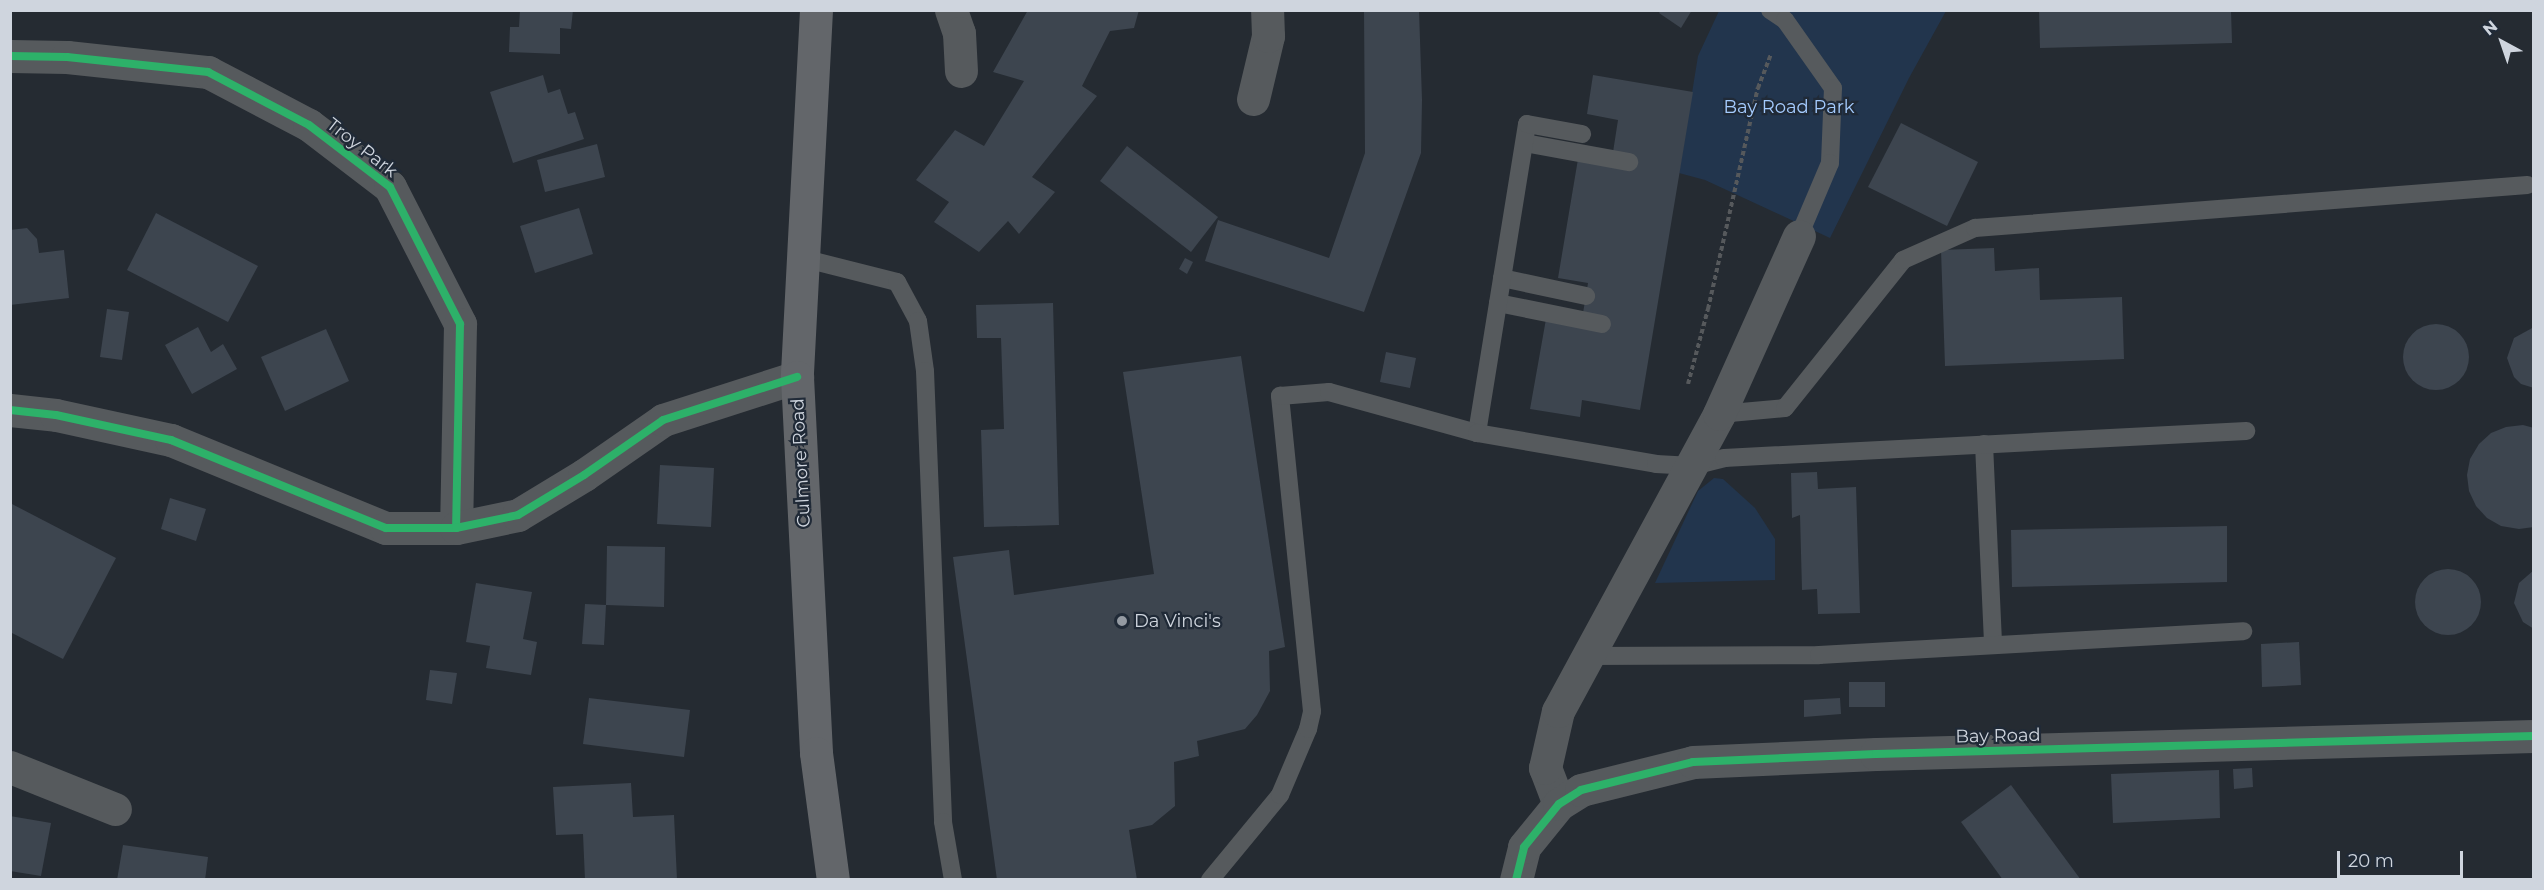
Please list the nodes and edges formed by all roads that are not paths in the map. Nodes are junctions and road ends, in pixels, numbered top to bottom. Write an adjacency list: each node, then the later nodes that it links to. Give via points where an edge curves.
1 (816, 10): 13 (highway, Culmore Road)
2 (951, 10): 6 (street, via 959,33)
3 (1267, 10): 7 (street, via 1268,36)
4 (1778, 15): 12 (lane, via 1833,88 1830,163)
5 (10, 56): 25 (street, Troy Park, via 67,57 208,72 309,125 390,187 460,324)
6 (961, 71)
7 (1253, 99)
8 (1582, 134): 9 (lane, via 1527,124)
9 (1525, 143): 10 (lane); 14 (lane)
10 (1629, 162)
11 (2527, 185): 20 (lane, via 1975,228 1903,260 1785,408)
12 (1799, 236): 20 (street)
13 (802, 258): 18 (highway, Culmore Road); 34 (lane, via 897,282 918,321 925,370 944,822)
14 (1502, 278): 15 (lane); 16 (lane)
15 (1586, 296)
16 (1498, 303): 17 (lane); 22 (lane)
17 (1602, 324)
18 (797, 377): 25 (street, via 663,420 518,515); 33 (highway, Culmore Road, via 816,753)
19 (10, 410): 25 (street, via 56,415 171,440 386,528)
20 (1719, 414): 24 (street)
21 (2246, 431): 23 (lane)
22 (1477, 433): 24 (lane, via 1656,464); 35 (lane, via 1329,392 1280,396 1312,711 1280,795)
23 (1984, 444): 24 (lane, via 1724,458); 27 (lane)
24 (1693, 466): 28 (street)
25 (456, 528)
26 (2243, 631): 27 (lane)
27 (1993, 645): 28 (lane, via 1819,655)
28 (1586, 656): 31 (street, via 1558,711 1545,768)
29 (2534, 736): 31 (street, Bay Road, via 1693,762 1581,790)
30 (10, 767): 32 (street)
31 (1559, 804): 36 (street, Bay Road, via 1524,847)
32 (115, 809)
33 (833, 879)
34 (953, 879)
35 (1210, 879)
36 (1516, 879)

